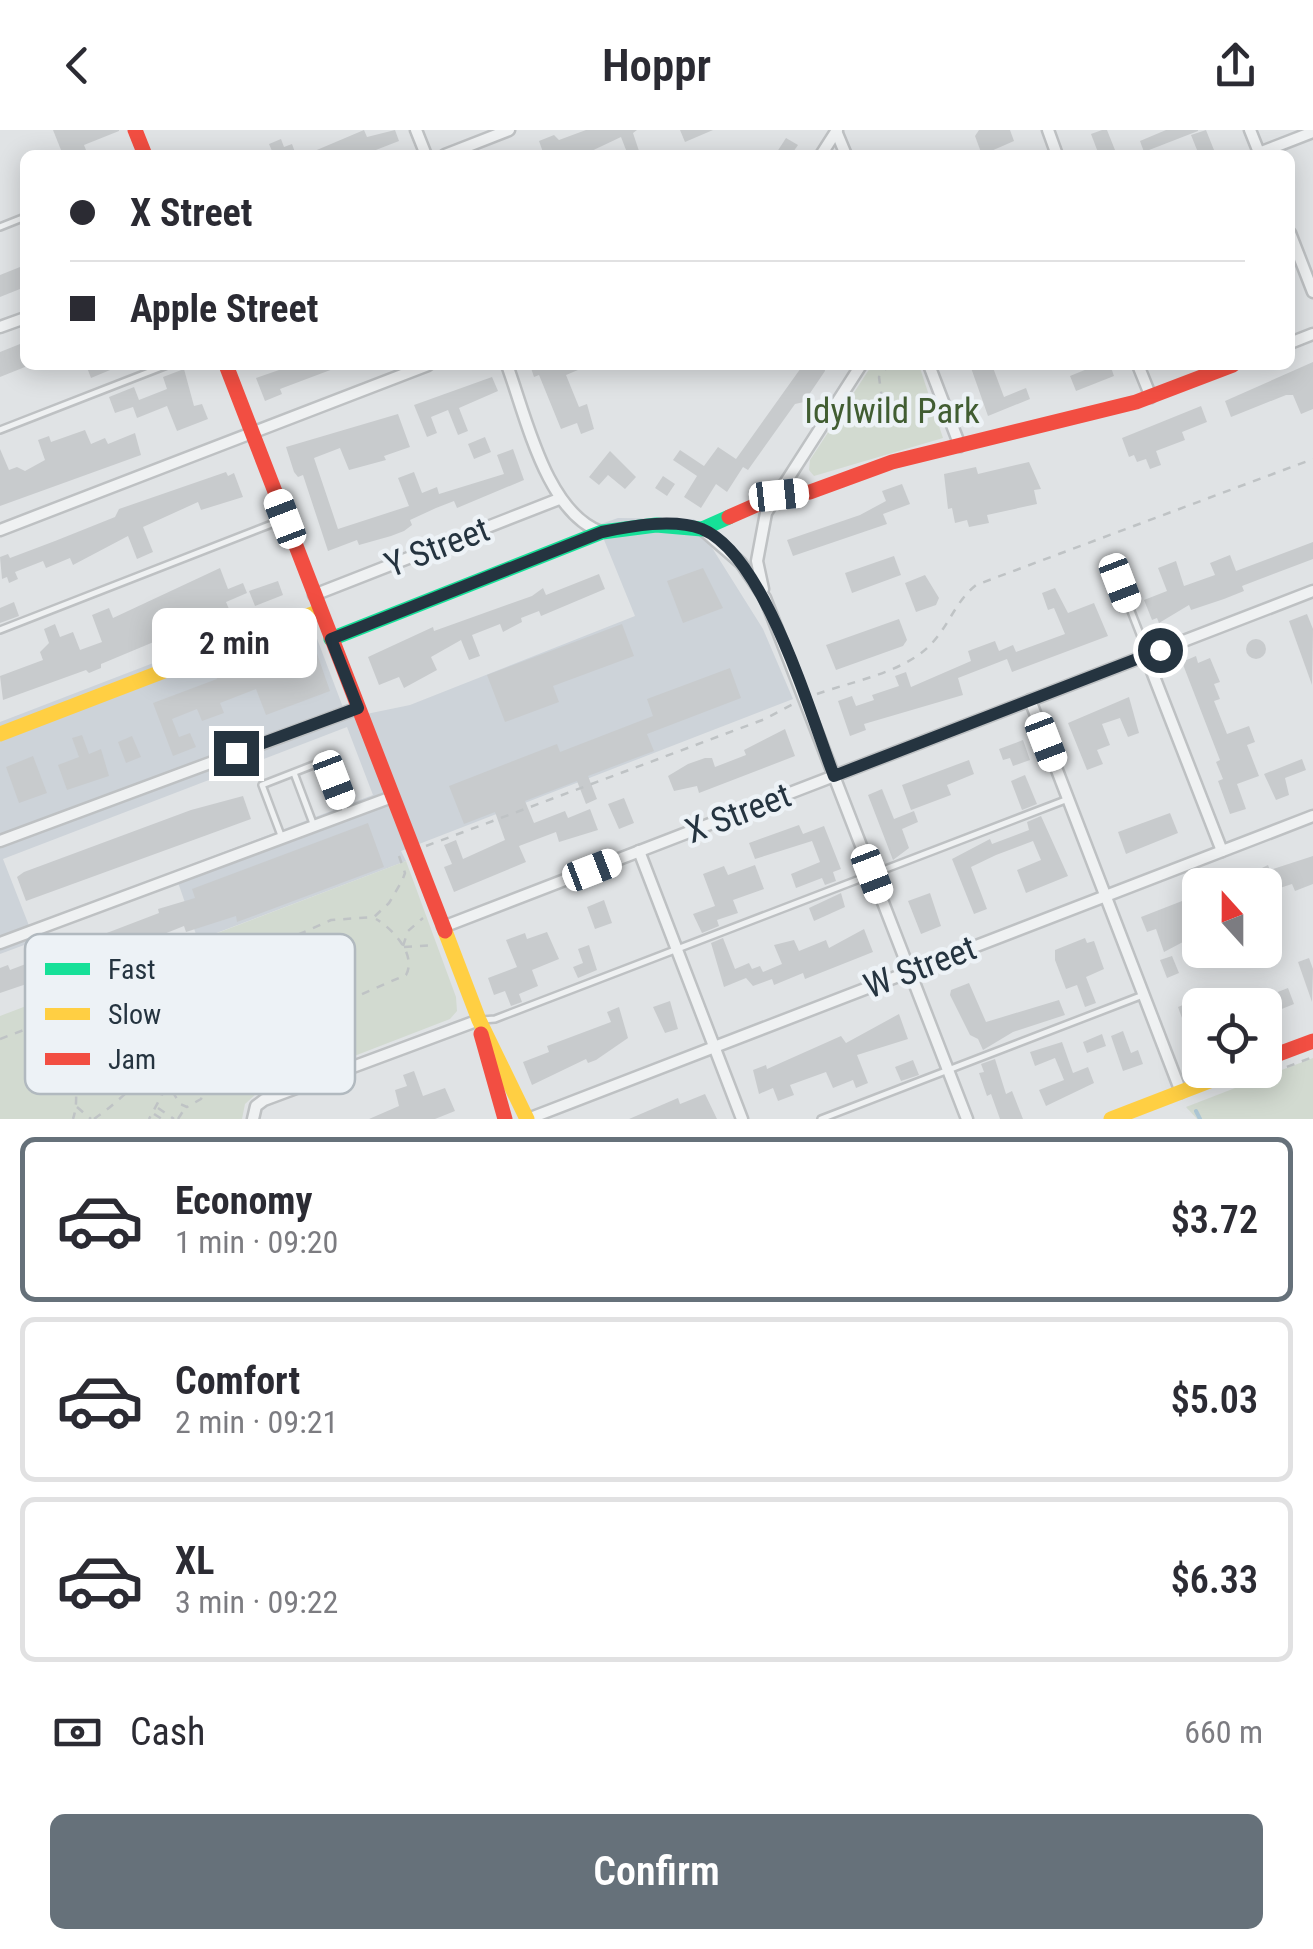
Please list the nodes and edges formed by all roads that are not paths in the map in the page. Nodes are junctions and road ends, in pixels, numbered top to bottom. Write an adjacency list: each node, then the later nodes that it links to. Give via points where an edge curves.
1 (509, 130): 3 (street)
2 (1313, 132): 4 (street)
3 (458, 150)
4 (1270, 150)
5 (1295, 245): 6 (street)
6 (1313, 292)
7 (154, 370): 16 (lane)
8 (228, 370): 17 (street)
9 (415, 370): 17 (street)
10 (509, 370): 20 (street)
11 (858, 370): 19 (street)
12 (930, 370): 18 (street)
13 (1140, 370): 15 (street)
14 (1220, 370): 15 (street)
15 (1150, 397): 18 (street)
16 (0, 430)
17 (252, 433): 21 (street); 23 (street)
18 (960, 446): 19 (street, via 810,492)
19 (779, 495): 22 (street); 27 (street, via 766,513 758,548)
20 (559, 499): 24 (street, via 578,521); 28 (street, Y Street)
21 (285, 519): 28 (street); 29 (lane)
22 (702, 529): 24 (street, via 656,525); 27 (street, via 741,563)
23 (0, 530)
24 (602, 532): 30 (street)
25 (1120, 583): 31 (lane)
26 (1313, 591): 31 (street, X Street)
27 (765, 598): 36 (street)
28 (317, 603): 30 (street); 34 (street, Y Street)
29 (0, 630)
30 (331, 639): 33 (street)
31 (1147, 655): 32 (street, X Street); 45 (street)
32 (1030, 700): 36 (street, X Street); 38 (street)
33 (358, 708): 37 (street); 43 (street)
34 (0, 734)
35 (294, 773): 39 (lane, via 326,760); 41 (lane); 42 (lane, via 262,785)
36 (834, 776): 44 (street, X Street); 46 (street)
37 (392, 796): 39 (street); 48 (street)
38 (1068, 799): 46 (lane); 47 (street)
39 (347, 814): 41 (street)
40 (1313, 816): 45 (street, W Street)
41 (314, 826): 42 (street)
42 (282, 838): 49 (street)
43 (0, 841)
44 (639, 851): 48 (street, X Street); 50 (street)
45 (1222, 851): 47 (street, W Street)
46 (872, 874): 50 (lane); 51 (street)
47 (1105, 896): 51 (street, W Street); 52 (street)
48 (443, 927): 53 (street)
49 (0, 943)
50 (676, 948): 53 (lane); 55 (street)
51 (910, 971): 55 (street, W Street); 58 (street)
52 (1143, 995): 58 (lane); 60 (street)
53 (478, 1020): 57 (street); 63 (street); 64 (street)
54 (1313, 1041): 56 (street)
55 (714, 1046): 64 (street, W Street); 65 (street)
56 (1282, 1053)
57 (355, 1066)
58 (948, 1070): 66 (lane); 67 (street)
59 (1191, 1088): 60 (street)
60 (1181, 1092): 68 (street)
61 (280, 1094): 62 (street, via 264,1100)
62 (253, 1116)
63 (506, 1119)
64 (528, 1119)
65 (742, 1119)
66 (821, 1119)
67 (966, 1119)
68 (1111, 1119)

